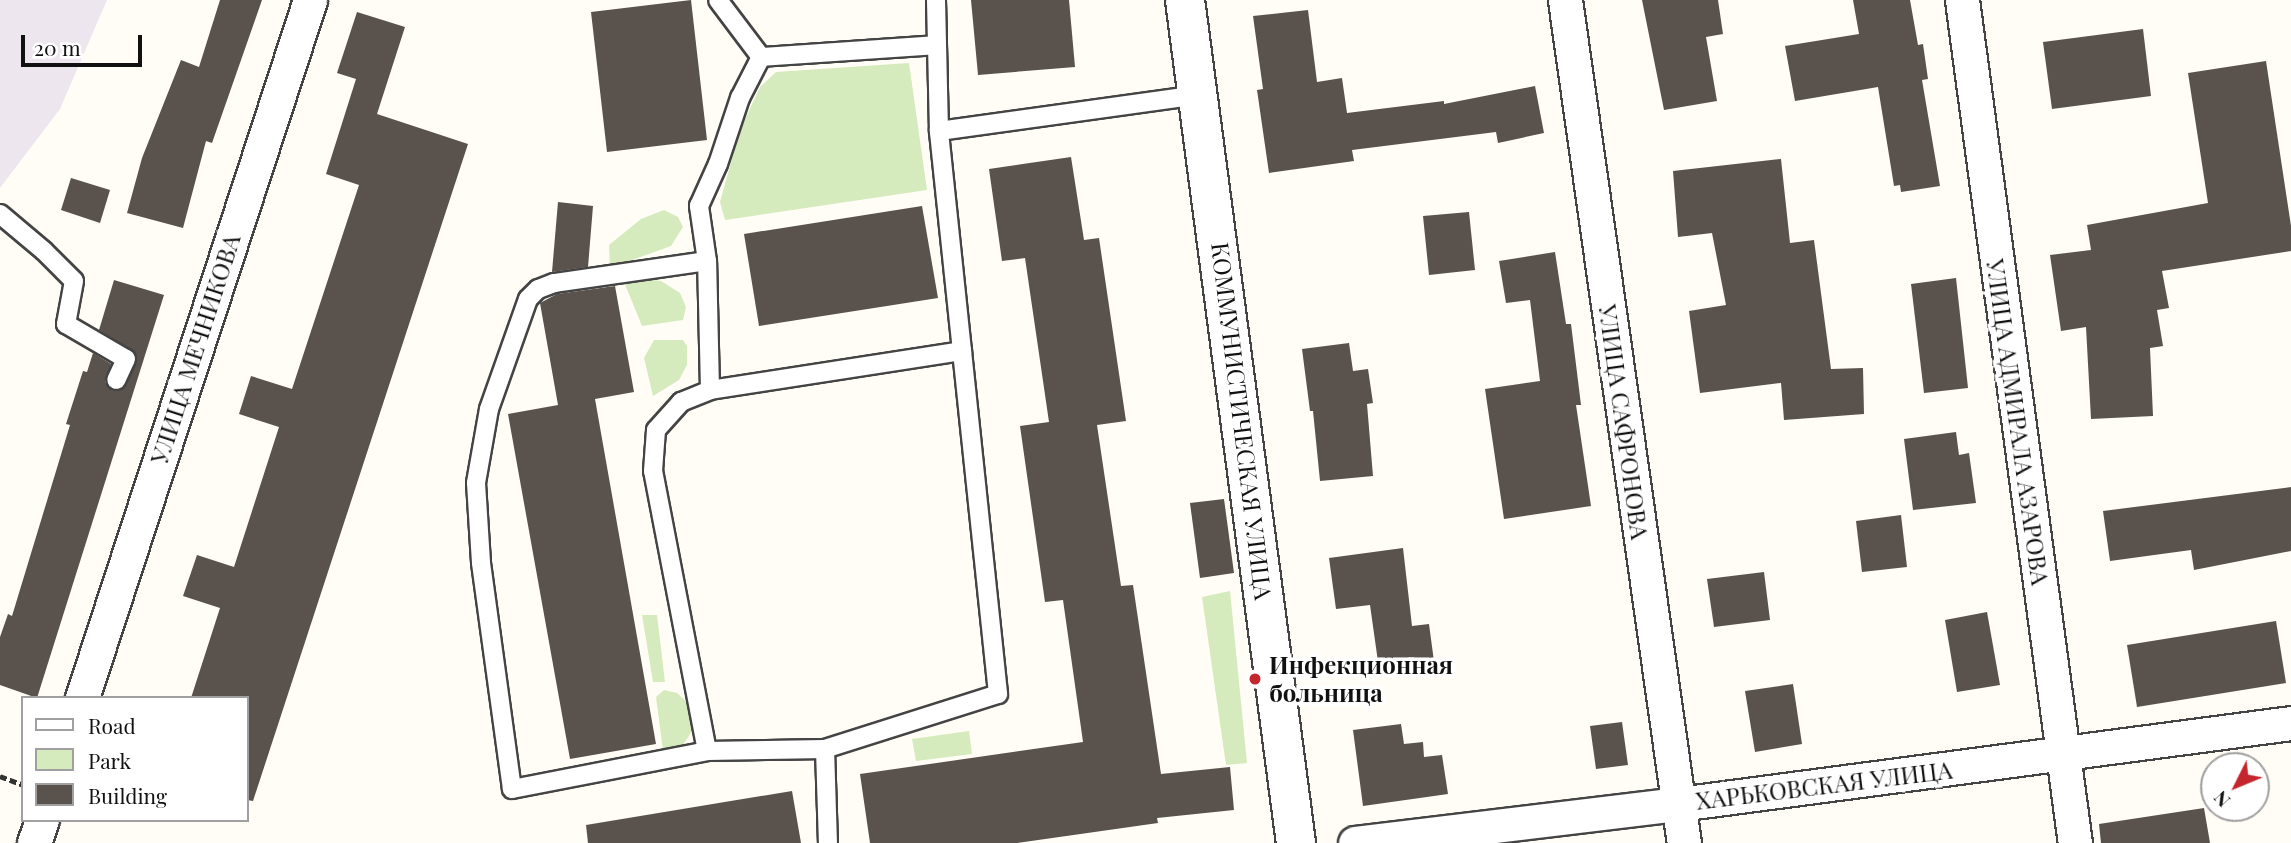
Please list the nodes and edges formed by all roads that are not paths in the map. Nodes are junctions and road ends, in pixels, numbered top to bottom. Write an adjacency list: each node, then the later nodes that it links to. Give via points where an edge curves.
1 (310, 0): 16 (street, УЛИЦА МЕЧНИКОВА)
2 (718, 0): 8 (lane)
3 (936, 0): 7 (lane)
4 (1185, 0): 9 (street, КОММУНИСТИЧЕСКАЯ УЛИЦА)
5 (1565, 0): 21 (street, УЛИЦА САФРОНОВА)
6 (1962, 0): 20 (street, УЛИЦА АДМИРАЛА АЗАРОВА)
7 (937, 45): 8 (lane); 10 (lane)
8 (761, 57): 12 (lane, via 740,98 699,206)
9 (1199, 95): 10 (lane); 25 (street, КОММУНИСТИЧЕСКАЯ УЛИЦА)
10 (939, 131): 13 (lane)
11 (0, 214): 14 (lane, via 74,281 66,324 126,359)
12 (707, 261): 15 (lane); 19 (lane, via 538,289 528,299 489,409 476,484 481,563 512,789)
13 (962, 351): 15 (lane); 18 (lane, via 998,694)
14 (116, 380)
15 (710, 390): 19 (lane, via 681,402 656,430 653,471)
16 (83, 696)
17 (2291, 723): 20 (street, ХАРЬКОВСКАЯ УЛИЦА)
18 (825, 749): 19 (lane); 24 (lane)
19 (707, 751)
20 (2063, 754): 21 (street, ХАРЬКОВСКАЯ УЛИЦА); 28 (street, УЛИЦА АДМИРАЛА АЗАРОВА)
21 (1679, 804): 26 (street, ХАРЬКОВСКАЯ УЛИЦА); 27 (street, УЛИЦА САФРОНОВА)
22 (41, 822): 23 (street)
23 (34, 843)
24 (828, 843)
25 (1296, 843)
26 (1355, 843)
27 (1684, 843)
28 (2075, 843)

